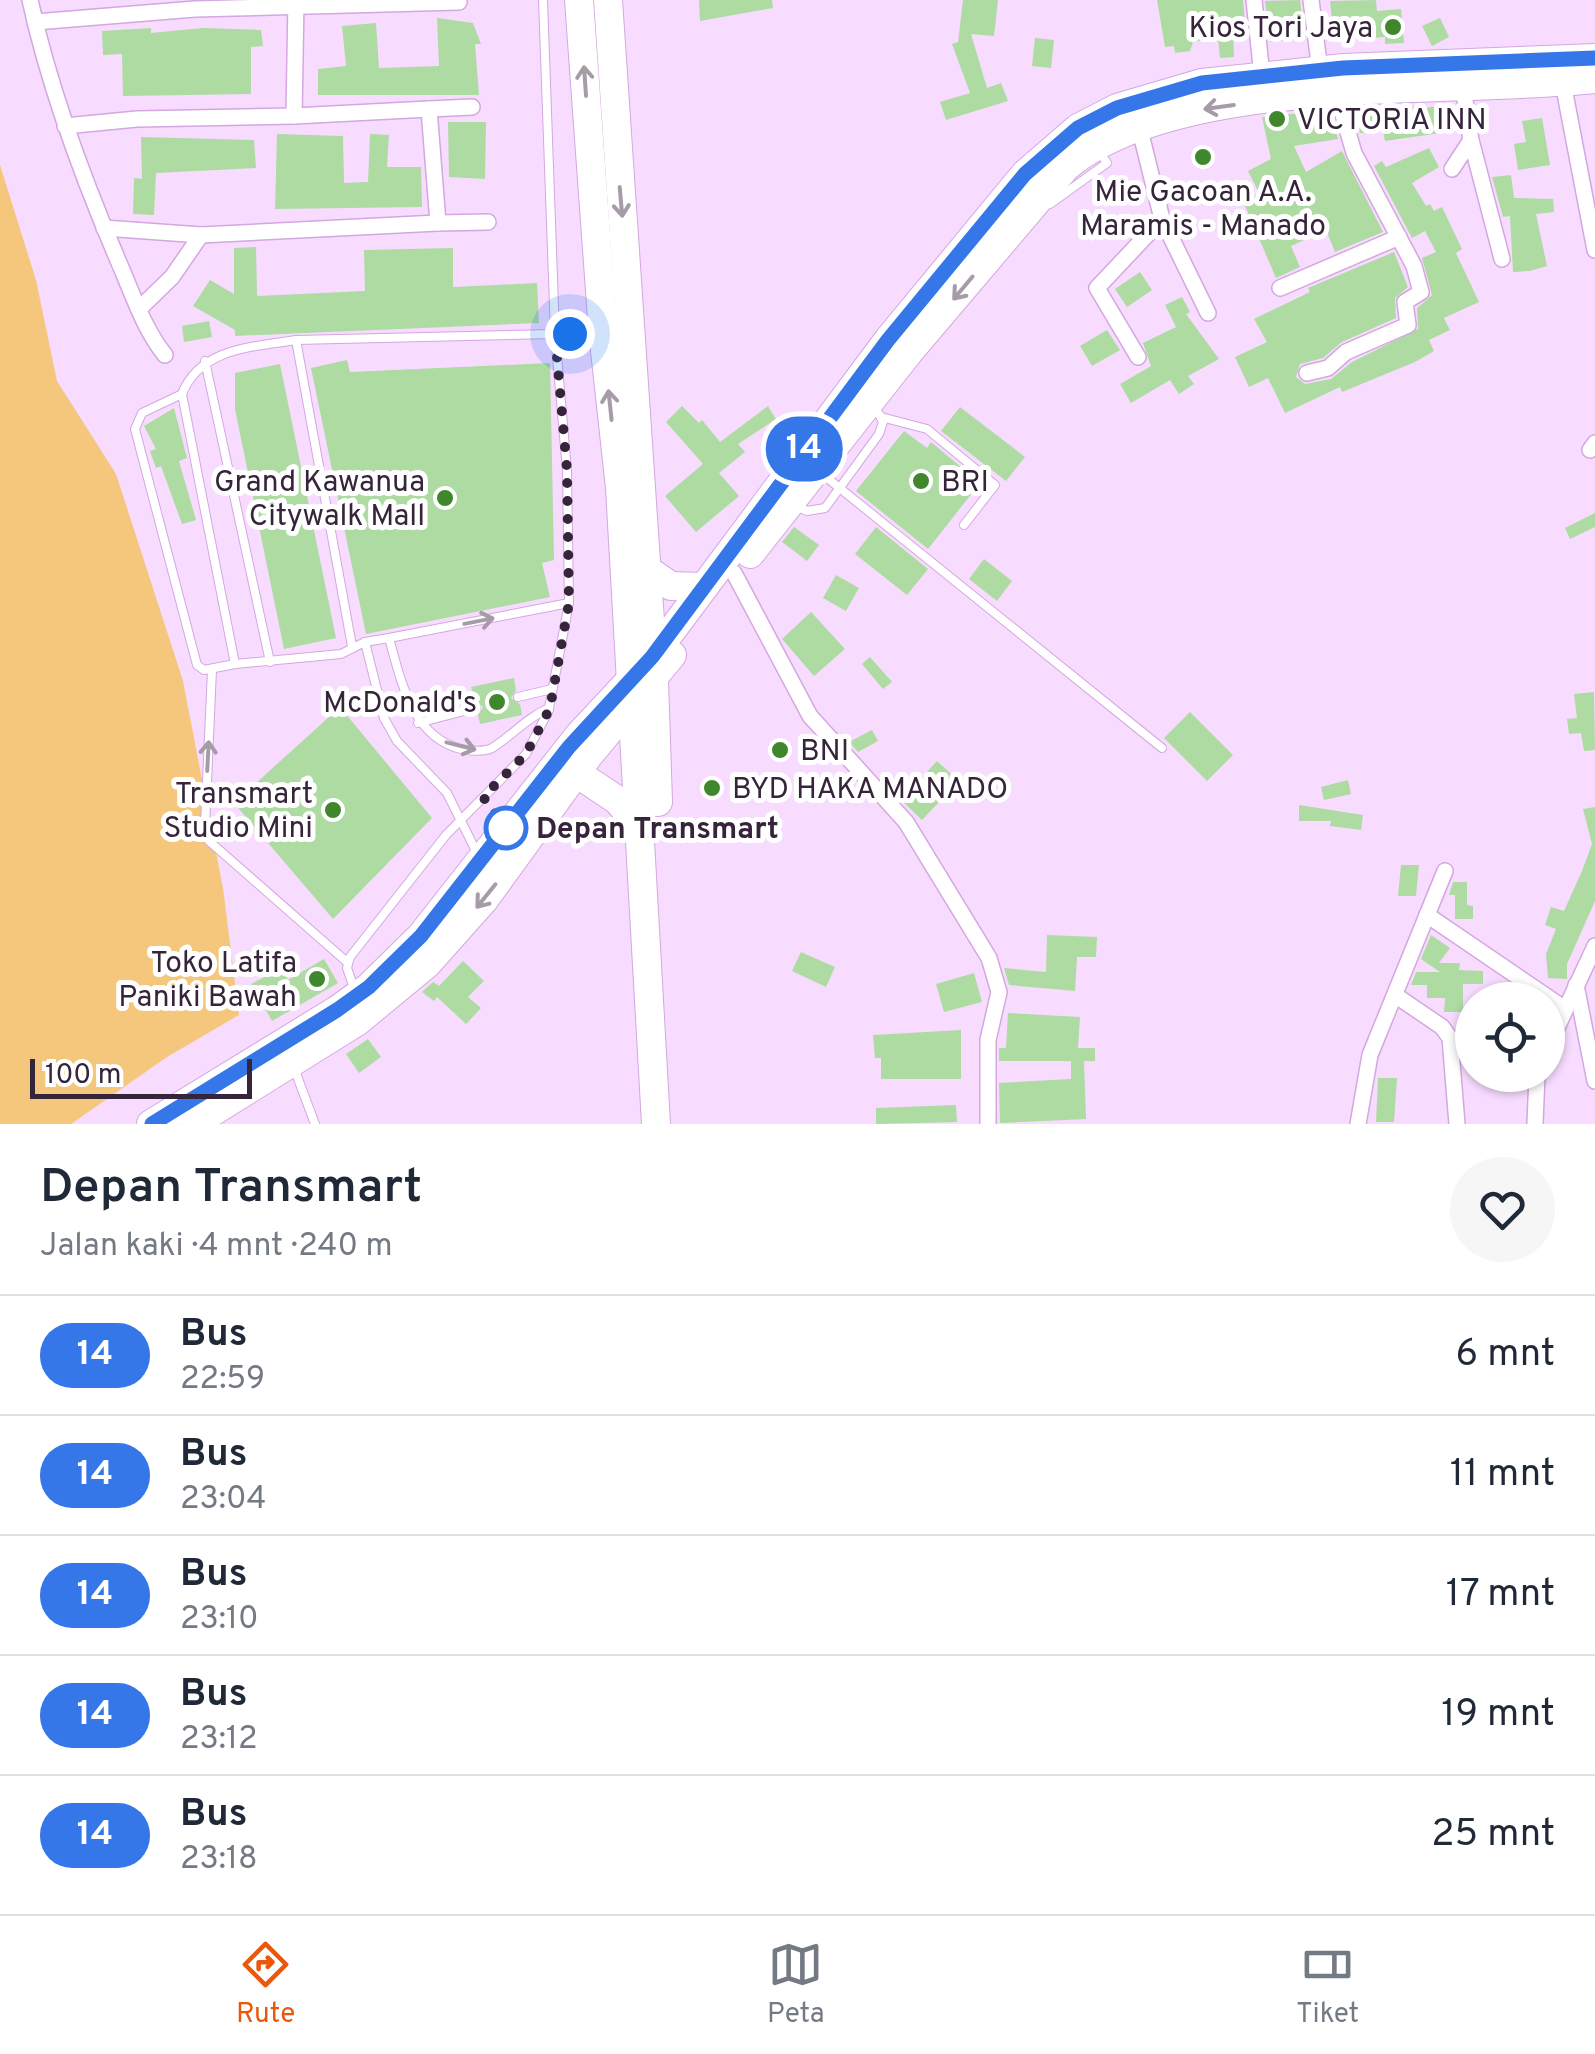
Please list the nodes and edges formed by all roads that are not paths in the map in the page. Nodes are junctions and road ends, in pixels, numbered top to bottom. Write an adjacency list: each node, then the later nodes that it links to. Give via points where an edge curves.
1 (30, 0): 9 (street)
2 (543, 0): 38 (lane)
3 (579, 0): 37 (highway, one-way to 3)
4 (608, 0): 50 (highway, one-way to 50)
5 (1254, 0): 12 (street)
6 (1311, 0): 11 (street)
7 (459, 2): 8 (street)
8 (296, 3): 9 (street); 19 (street)
9 (35, 22): 20 (street)
10 (1595, 58): 11 (highway)
11 (1320, 70): 12 (highway)
12 (1262, 76): 52 (highway, via 1161,92 1104,114 1046,152 842,399)
13 (1595, 79): 14 (highway)
14 (1563, 83): 15 (highway); 32 (street)
15 (1463, 87): 16 (highway); 22 (street)
16 (1337, 94): 21 (highway, one-way to 21, via 1210,107); 31 (street, via 1354,153)
17 (472, 107): 18 (street)
18 (429, 109): 19 (street); 28 (street)
19 (294, 116): 20 (street)
20 (65, 126): 29 (street)
21 (1138, 126): 23 (highway); 26 (street)
22 (1470, 140): 24 (street); 33 (street)
23 (1095, 147): 25 (lane, via 1107,163); 45 (highway, one-way to 45, via 1066,167)
24 (1452, 168)
25 (1042, 210)
26 (1162, 220): 36 (street); 41 (street, via 1097,288)
27 (488, 222): 28 (street)
28 (438, 223): 30 (street)
29 (104, 228): 30 (street); 35 (street)
30 (201, 235): 35 (street)
31 (1399, 237): 34 (street); 43 (street, via 1421,289 1404,304 1410,322)
32 (1595, 250)
33 (1502, 259)
34 (1280, 288)
35 (139, 309): 40 (street)
36 (1208, 313)
37 (603, 332): 38 (lane); 54 (highway, one-way to 37)
38 (555, 334): 39 (lane); 53 (lane)
39 (296, 340): 42 (lane); 57 (lane)
40 (164, 355)
41 (1138, 358)
42 (205, 361): 44 (lane); 58 (lane)
43 (1307, 373)
44 (182, 394): 59 (lane); 60 (lane, via 142,412 136,429 197,665)
45 (875, 411): 46 (highway); 47 (lane, via 879,434); 49 (lane, via 928,429 996,485)
46 (817, 470): 47 (lane); 48 (highway)
47 (840, 488): 48 (lane, via 821,510); 69 (lane)
48 (791, 503): 51 (highway)
49 (964, 525)
50 (646, 569): 52 (highway, via 671,586); 61 (highway)
51 (734, 573): 61 (highway); 92 (street, via 810,716 906,822 990,958 999,992 988,1040)
52 (704, 587): 61 (highway)
53 (569, 603): 55 (lane, one-way to 53); 62 (lane)
54 (628, 616): 61 (highway); 67 (highway)
55 (388, 638): 56 (lane); 68 (lane)
56 (365, 642): 57 (lane); 71 (lane, via 384,718)
57 (352, 646): 58 (lane, via 341,654)
58 (270, 662): 59 (lane)
59 (235, 664): 60 (lane)
60 (212, 670): 78 (lane, one-way to 60, via 209,841)
61 (646, 671): 66 (highway); 67 (highway); 76 (highway)
62 (552, 689): 63 (lane); 65 (lane)
63 (518, 697)
64 (476, 708): 68 (lane)
65 (550, 708): 68 (lane, one-way to 65, via 446,744 478,751); 71 (lane, via 526,754)
66 (630, 708): 70 (highway); 72 (highway)
67 (598, 712): 73 (highway)
68 (418, 723)
69 (1162, 748)
70 (578, 774): 72 (highway); 84 (highway, one-way to 84, via 427,964 358,1021)
71 (462, 818): 73 (lane, via 465,836); 78 (lane)
72 (642, 828): 76 (highway)
73 (482, 860): 81 (highway, via 421,936)
74 (1446, 871): 75 (street)
75 (1427, 915): 80 (street); 82 (street)
76 (656, 916): 90 (highway); 91 (highway)
77 (1595, 946): 79 (street)
78 (346, 962): 81 (lane)
79 (1584, 974): 83 (street); 85 (street)
80 (1524, 982)
81 (357, 995): 87 (highway)
82 (1395, 995): 93 (street, via 1364,1078); 94 (street, via 1450,1038)
83 (1565, 1010)
84 (292, 1063): 88 (highway); 89 (lane)
85 (1595, 1080)
86 (1537, 1092): 95 (street)
87 (151, 1124)
88 (193, 1124)
89 (314, 1124)
90 (656, 1124)
91 (675, 1124)
92 (988, 1124)
93 (1358, 1124)
94 (1456, 1124)
95 (1536, 1124)

